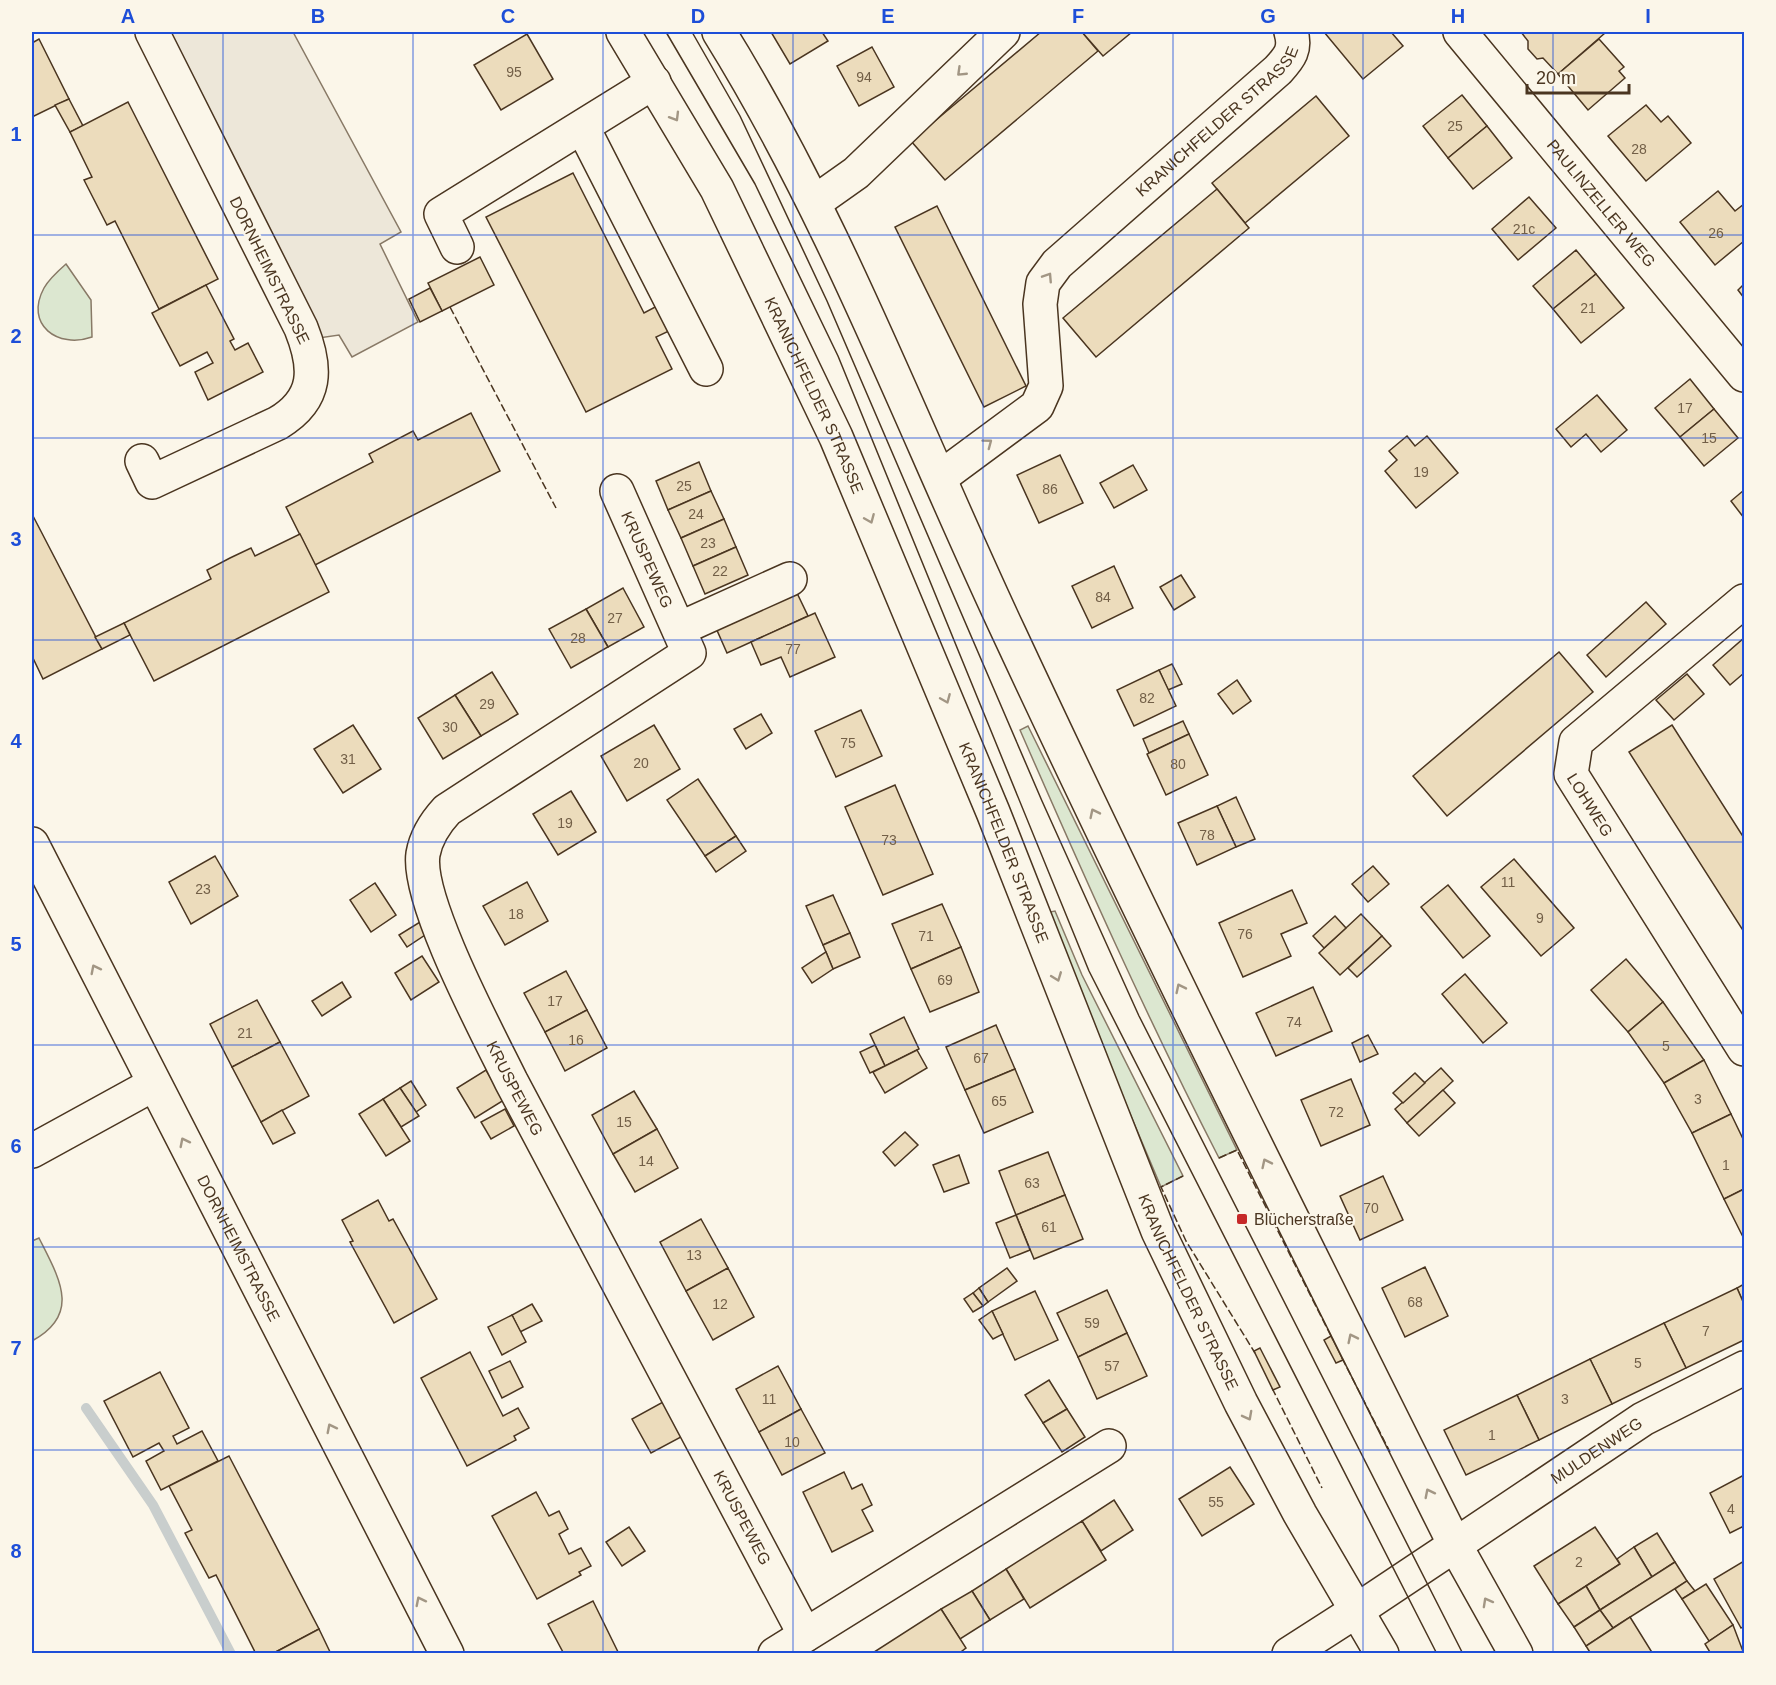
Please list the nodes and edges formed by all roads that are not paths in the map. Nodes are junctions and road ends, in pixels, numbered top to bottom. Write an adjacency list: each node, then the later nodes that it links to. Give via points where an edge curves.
1 (152, 32): 13 (street, DORNHEIMSTRASSE, via 301,328 312,371 310,386 300,404 278,423 152,482)
2 (623, 32): 7 (street, KRANICHFELDER STRASSE)
3 (719, 32): 9 (street)
4 (1003, 32): 9 (street, one-way to 9, via 856,173)
5 (1292, 32): 14 (street, KRANICHFELDER STRASSE, one-way to 5, via 1037,406 1046,386 1040,304 1043,283 1057,264 1278,70 1289,58 1294,44)
6 (1461, 32): 12 (street, PAULINZELLER WEG)
7 (654, 82): 8 (street); 26 (street, KRANICHFELDER STRASSE, one-way to 26, via 717,189 836,437 993,812 1158,1231 1241,1403)
8 (583, 128): 10 (street, via 441,214); 11 (street)
9 (814, 202): 14 (street)
10 (457, 247)
11 (706, 369)
12 (1744, 375)
13 (142, 461)
14 (941, 477): 25 (street, one-way to 14, via 1082,789)
15 (616, 491): 18 (street, KRUSPEWEG)
16 (790, 579): 18 (street, KRUSPEWEG)
17 (1744, 601): 20 (street, LOHWEG, via 1576,742 1571,774)
18 (679, 629): 27 (street, KRUSPEWEG, via 689,653 447,810 426,842 424,879 431,906 466,988 511,1081)
19 (32, 844): 21 (street, DORNHEIMSTRASSE, one-way to 19)
20 (1744, 1049)
21 (154, 1084): 22 (street); 28 (street, DORNHEIMSTRASSE, one-way to 21)
22 (32, 1151)
23 (1744, 1368): 25 (street, MULDENWEG, via 1643,1419)
24 (1109, 1446): 27 (street)
25 (1455, 1545): 26 (street, MULDENWEG); 32 (street, one-way to 25)
26 (1356, 1611): 30 (street); 31 (street, KRANICHFELDER STRASSE)
27 (805, 1635): 29 (street)
28 (447, 1653)
29 (775, 1653)
30 (1289, 1653)
31 (1382, 1653)
32 (1516, 1653)

